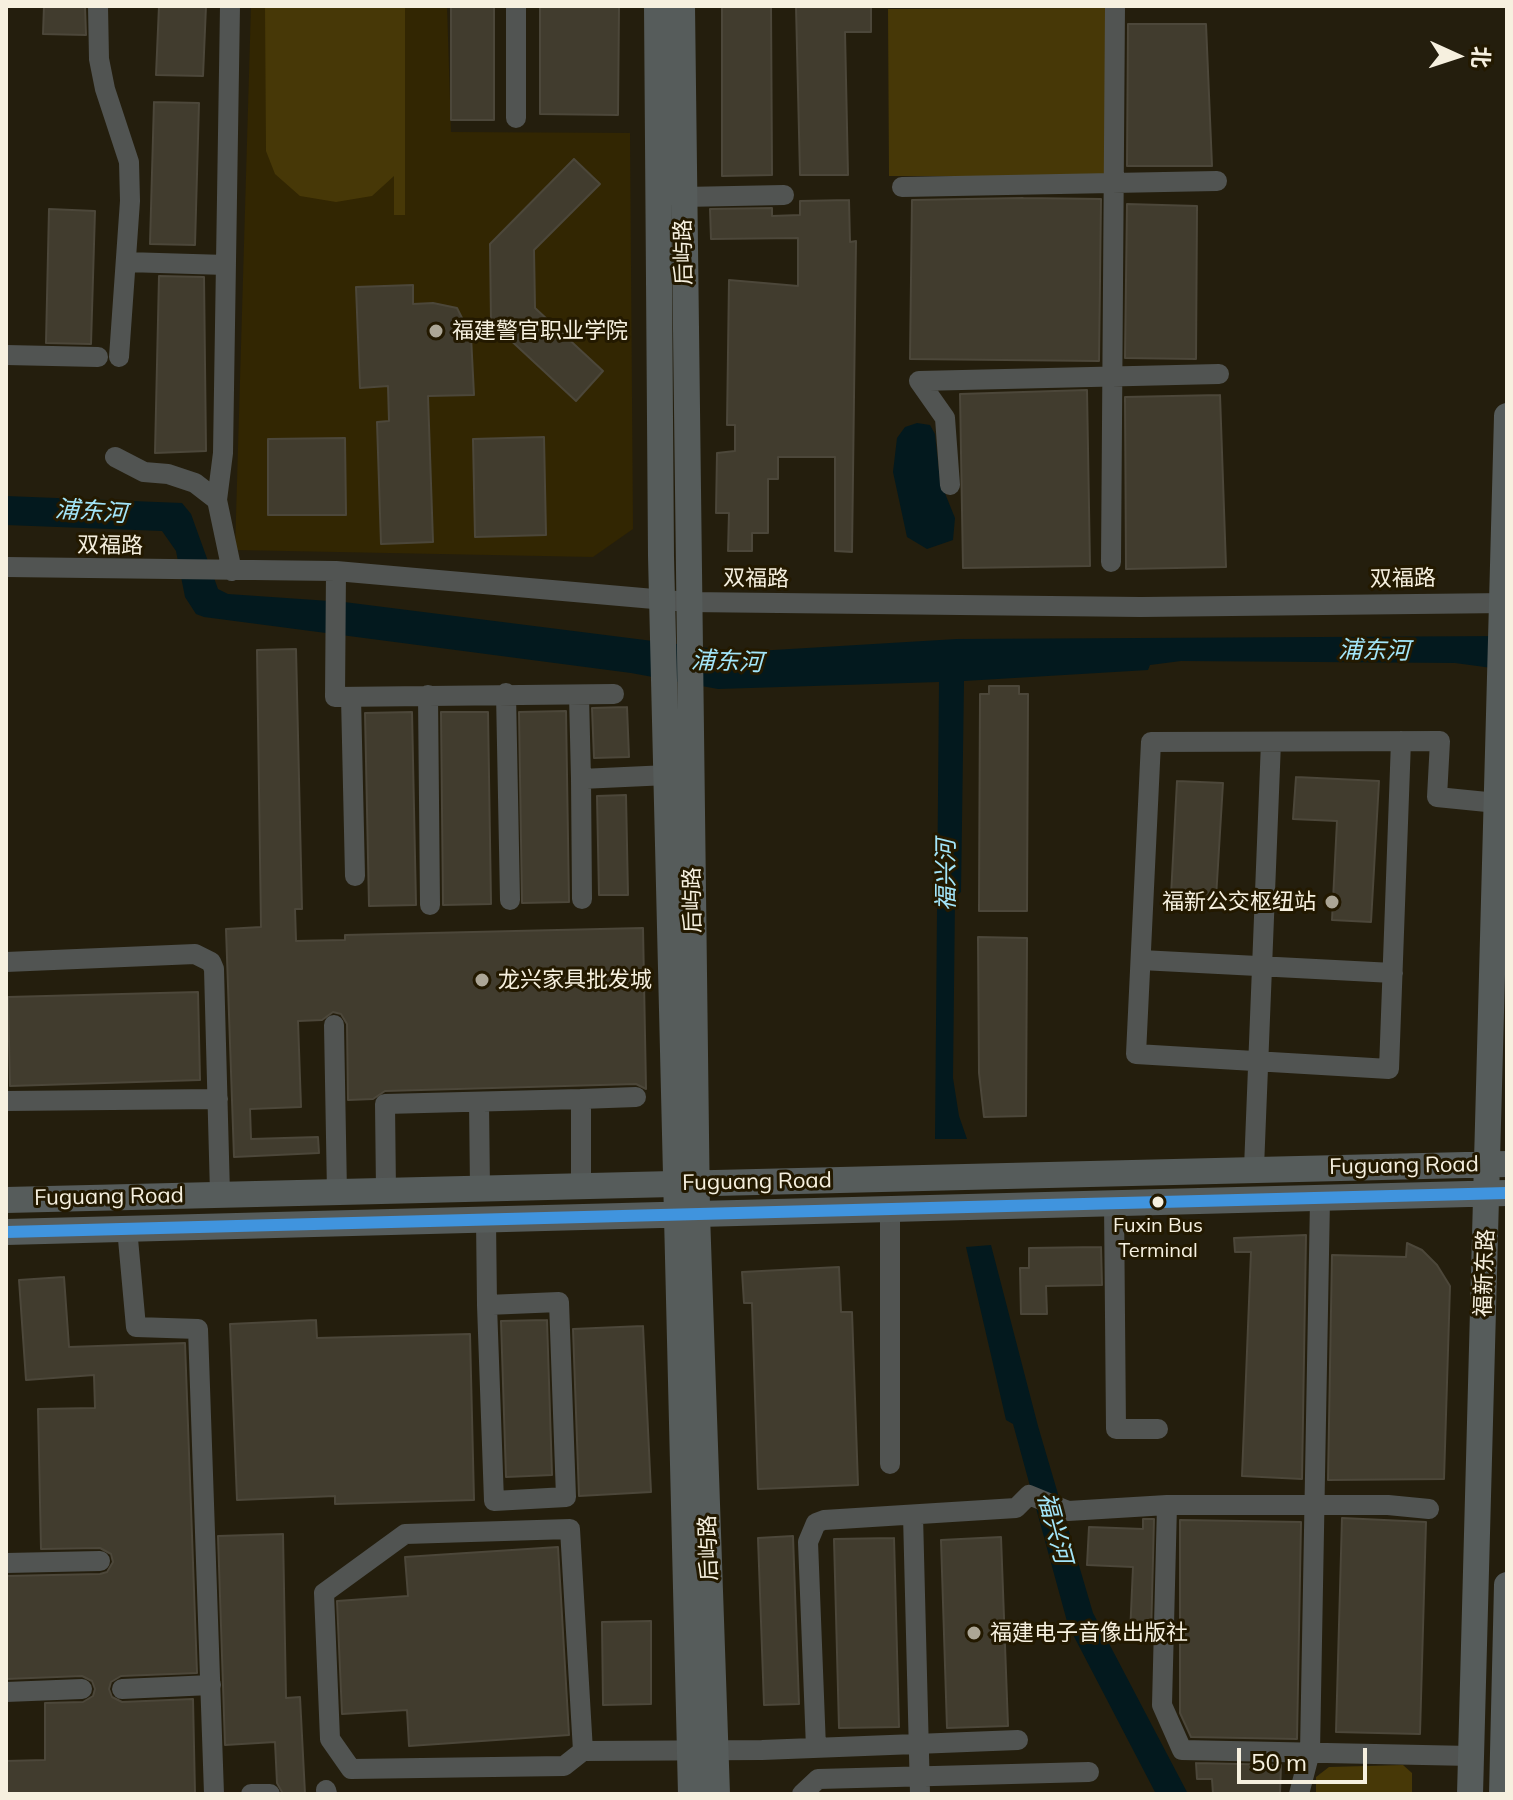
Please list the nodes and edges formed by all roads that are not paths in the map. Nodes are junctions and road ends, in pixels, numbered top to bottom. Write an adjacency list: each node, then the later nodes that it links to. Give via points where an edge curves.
1 (98, 6): 13 (street, via 99,59 129,162)
2 (230, 6): 14 (street)
3 (516, 6): 7 (street)
4 (657, 6): 28 (main road, 后屿路)
5 (682, 6): 12 (main road, 后屿路)
6 (1115, 6): 9 (street)
7 (516, 118)
8 (1217, 181): 9 (street)
9 (1113, 183): 10 (street); 19 (street)
10 (902, 187)
11 (784, 195): 12 (street)
12 (683, 197): 28 (main road, 后屿路)
13 (126, 262): 14 (street); 17 (street)
14 (226, 265): 23 (street, via 223,453)
15 (6, 355): 16 (street)
16 (98, 357)
17 (119, 357)
18 (1219, 374): 19 (street)
19 (1110, 377): 22 (street, via 919,381 945,418); 24 (street)
20 (1507, 416): 29 (main road, 福新东路)
21 (115, 457): 23 (street, via 144,472 195,483)
22 (950, 485)
23 (217, 500): 26 (street)
24 (1111, 562)
25 (6, 567): 26 (street, 双福路)
26 (226, 571): 27 (street, 双福路)
27 (336, 571): 28 (street, 双福路); 34 (street, via 335,697)
28 (676, 601): 29 (street, 双福路, via 1141,607); 35 (main road, 后屿路)
29 (1504, 603): 40 (main road, 福新东路)
30 (506, 693): 32 (street); 33 (street); 43 (street)
31 (614, 694): 33 (street)
32 (428, 695): 34 (street); 44 (street)
33 (579, 695): 39 (street)
34 (351, 697): 41 (street)
35 (678, 697): 38 (main road, 后屿路); 58 (main road, 后屿路)
36 (1401, 741): 37 (street); 40 (street, via 1440,741 1437,797); 48 (street)
37 (1271, 742): 45 (street, via 1151,742); 47 (street)
38 (668, 775): 39 (street); 58 (main road, 后屿路)
39 (581, 779): 42 (street)
40 (1497, 803): 56 (main road, 福新东路)
41 (355, 876)
42 (582, 899)
43 (510, 900)
44 (430, 905)
45 (1141, 960): 47 (street); 50 (street, via 1136,1054)
46 (6, 962): 52 (street, via 195,954 206,958 214,969)
47 (1262, 967): 48 (street); 50 (street)
48 (1393, 973): 50 (street, via 1389,1069)
49 (334, 1025): 62 (street)
50 (1258, 1062): 57 (street)
51 (636, 1097): 53 (street)
52 (218, 1099): 54 (street); 63 (street)
53 (581, 1099): 55 (street); 59 (street)
54 (6, 1101)
55 (479, 1102): 60 (street); 61 (street, via 385,1104)
56 (1497, 1164): 57 (main road, Fuguang Road); 64 (main road, 福新东路)
57 (1254, 1168): 58 (main road, Fuguang Road)
58 (687, 1184): 59 (main road, Fuguang Road); 69 (main road, 后屿路)
59 (581, 1186): 60 (main road, Fuguang Road)
60 (480, 1189): 61 (main road, Fuguang Road)
61 (386, 1191): 62 (main road, Fuguang Road)
62 (337, 1193): 63 (main road, Fuguang Road)
63 (220, 1194): 66 (main road, Fuguang Road)
64 (1497, 1194): 65 (main road, Fuguang Road); 93 (main road, 福新东路)
65 (1320, 1199): 67 (main road, Fuguang Road); 77 (street)
66 (6, 1200)
67 (1114, 1203): 68 (main road, Fuguang Road); 74 (street, via 1116,1429)
68 (890, 1210): 69 (main road, Fuguang Road); 75 (street)
69 (687, 1215): 70 (main road, Fuguang Road); 91 (main road, 后屿路)
70 (486, 1220): 71 (main road, Fuguang Road); 73 (street)
71 (127, 1228): 72 (main road, Fuguang Road); 83 (street, via 136,1327 198,1329)
72 (6, 1232)
73 (487, 1305): 73 (street, via 494,1501 566,1497 559,1302)
74 (1158, 1429)
75 (890, 1464)
76 (1167, 1505): 77 (street); 79 (street, via 1068,1511 1029,1495 1016,1508); 92 (street, via 1162,1705 1182,1750)
77 (1314, 1505): 78 (street); 92 (street)
78 (1429, 1509)
79 (913, 1515): 88 (street); 89 (street, via 824,1520 811,1531)
80 (100, 1561): 81 (street)
81 (6, 1563)
82 (1507, 1585): 104 (main road)
83 (211, 1685): 85 (street); 96 (street)
84 (82, 1689): 86 (street)
85 (122, 1689)
86 (6, 1692)
87 (1018, 1740): 88 (street)
88 (919, 1746): 89 (street); 95 (street)
89 (816, 1748): 91 (street)
90 (583, 1751): 90 (street, via 564,1766 351,1769 330,1739 324,1593 405,1534 570,1529); 91 (street)
91 (703, 1751): 99 (main road, 后屿路); 100 (main road, 后屿路)
92 (1310, 1752): 93 (street); 102 (street)
93 (1471, 1756): 103 (main road, 福新东路)
94 (1089, 1772): 95 (street)
95 (920, 1785): 101 (street, via 818,1779)
96 (214, 1794)
97 (251, 1794): 98 (street)
98 (270, 1794)
99 (691, 1794)
100 (717, 1794)
101 (802, 1794)
102 (1299, 1794)
103 (1470, 1794)
104 (1502, 1794)

